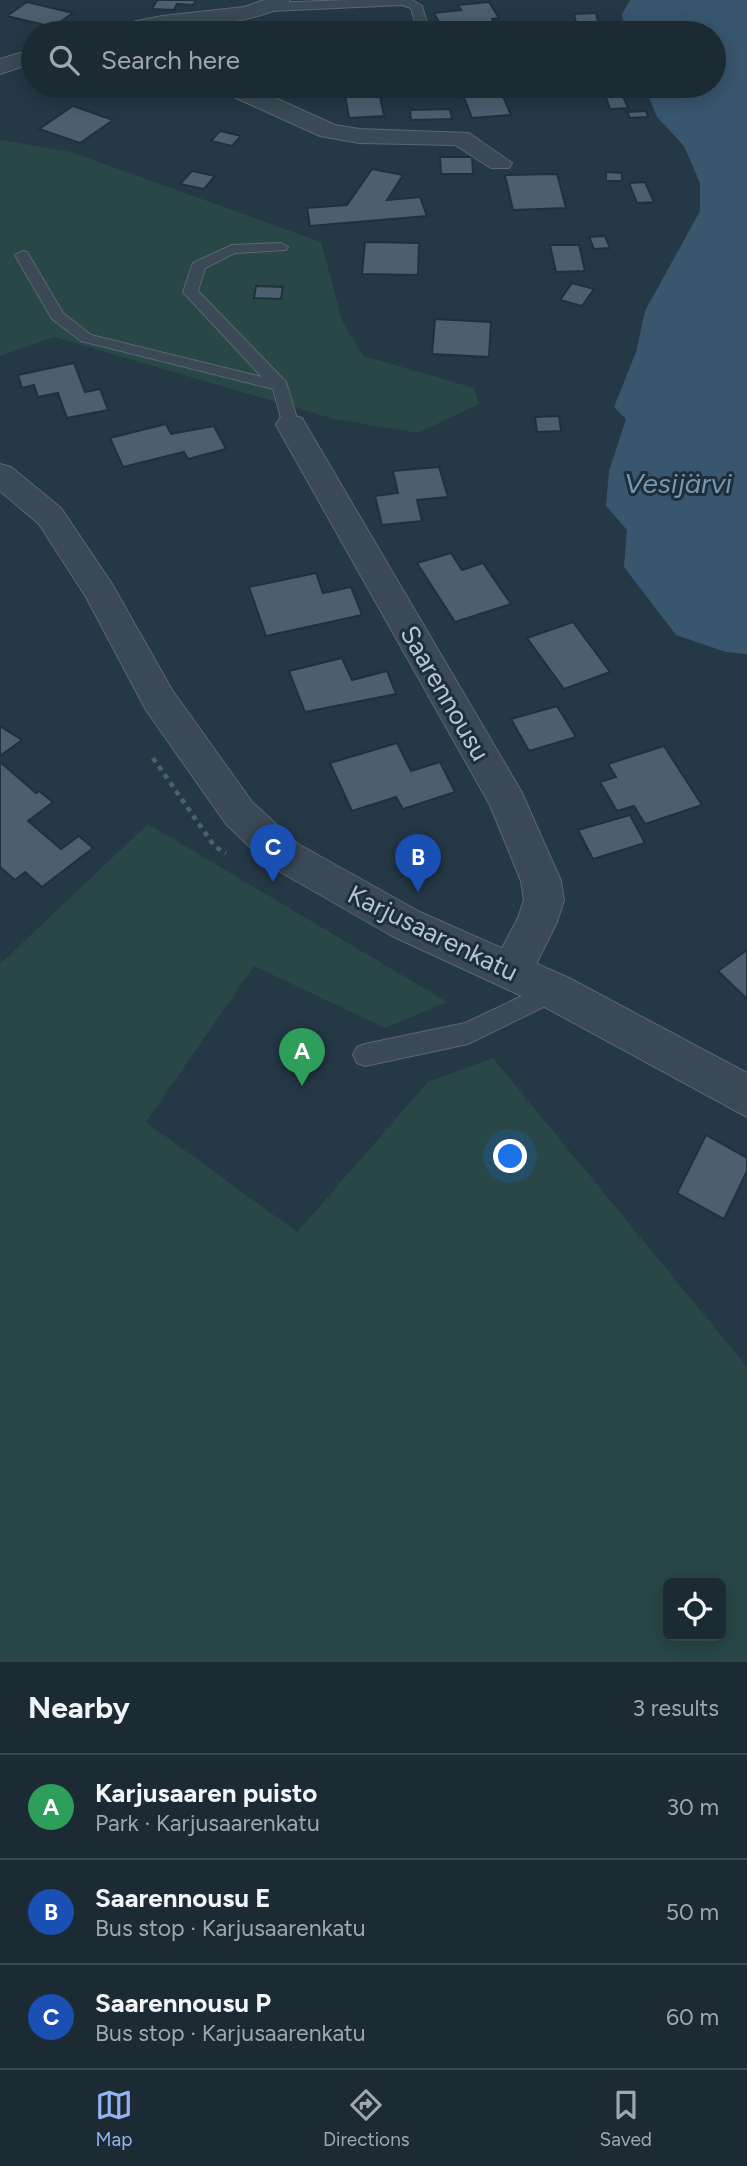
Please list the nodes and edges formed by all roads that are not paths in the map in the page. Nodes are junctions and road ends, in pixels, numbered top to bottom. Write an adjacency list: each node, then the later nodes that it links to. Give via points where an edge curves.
1 (279, 2): 2 (street); 3 (lane, via 404,1 415,6)
2 (227, 21)
3 (420, 21)
4 (21, 60): 5 (street)
5 (0, 67)
6 (259, 98): 7 (street, via 329,131 460,138)
7 (500, 163)
8 (281, 247): 10 (lane, via 232,249 198,266 190,292)
9 (22, 255): 10 (lane, via 57,316 86,338)
10 (280, 386): 11 (lane)
11 (290, 425): 13 (street, Saarennousu, via 508,802 541,881 544,900 537,922)
12 (0, 474): 13 (street, Karjusaarenkatu, via 50,516 100,592 159,700 239,813 284,855 343,891)
13 (511, 971): 14 (street, Karjusaarenkatu)
14 (554, 991): 15 (lane, via 468,1033); 16 (street, Karjusaarenkatu)
15 (365, 1055)
16 (747, 1096)

